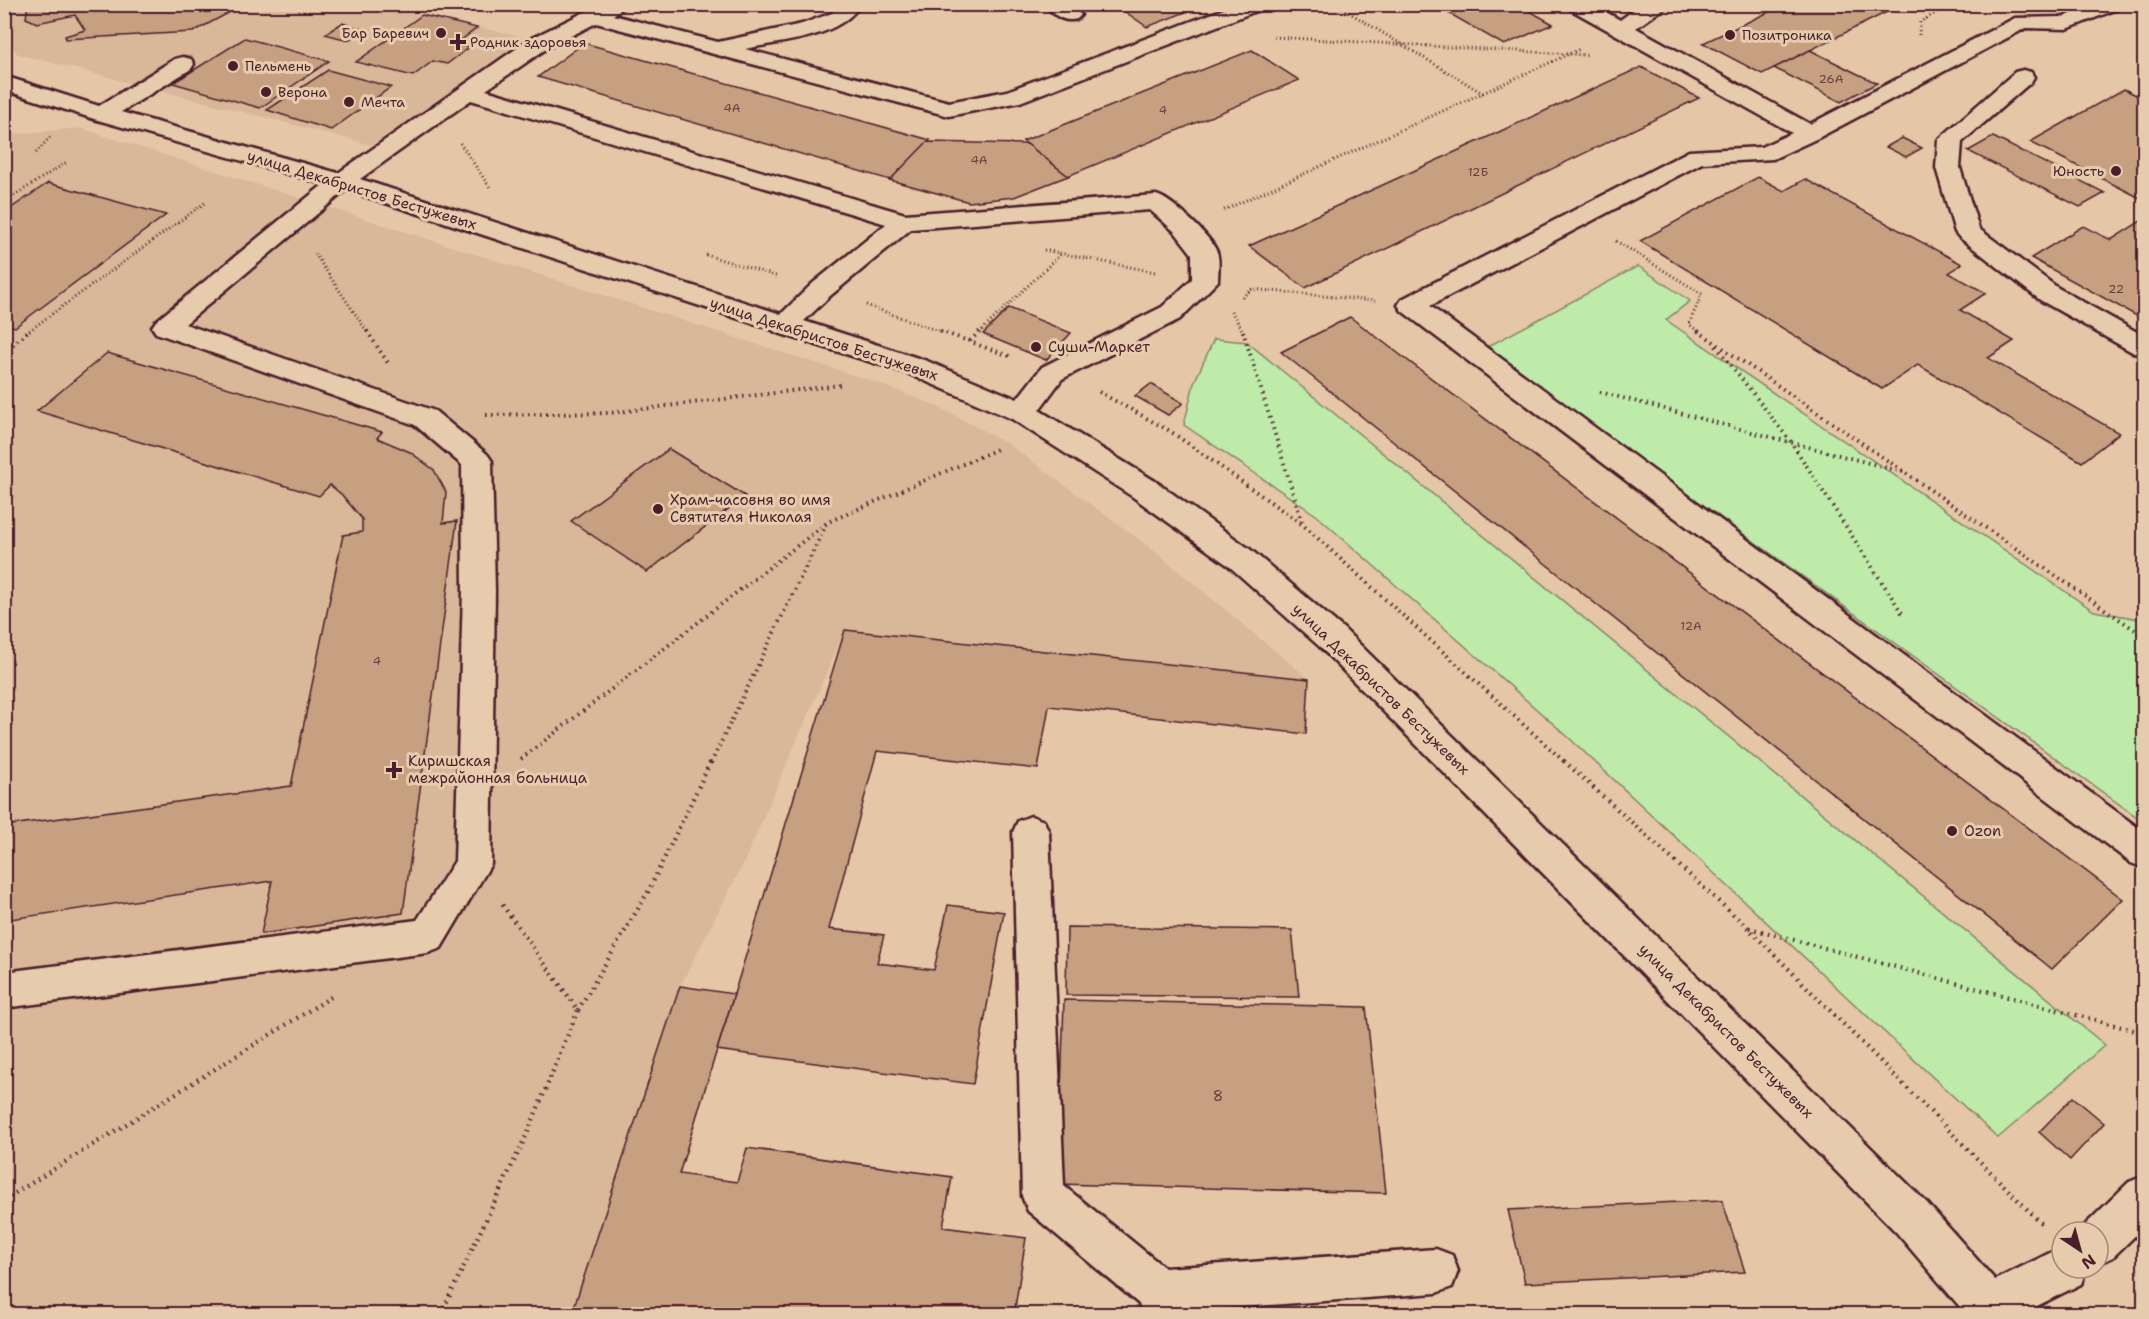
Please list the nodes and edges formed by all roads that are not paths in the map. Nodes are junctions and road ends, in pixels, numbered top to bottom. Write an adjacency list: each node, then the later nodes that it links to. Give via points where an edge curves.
1 (618, 4): 7 (street)
2 (851, 4): 9 (street, via 839,17 808,29)
3 (1257, 4): 9 (street, via 1012,97 949,109)
4 (1575, 4): 8 (street)
5 (1660, 4): 8 (street)
6 (2113, 4): 15 (street, via 2067,23 2022,22)
7 (594, 16): 9 (street); 13 (street, via 538,44)
8 (1622, 29): 15 (street)
9 (717, 48)
10 (183, 64): 14 (street)
11 (2023, 77): 19 (street, via 1950,140 1948,168 1968,232 2049,294)
12 (4, 83): 14 (street, улица Декабристов Бестужевых)
13 (467, 92): 16 (street); 17 (street)
14 (102, 114): 16 (street, улица Декабристов Бестужевых)
15 (1810, 133): 22 (street, via 1765,154 1696,156 1411,305)
16 (341, 181): 18 (street, улица Декабристов Бестужевых); 23 (street, via 165,327 425,418 477,461 479,591 473,864 428,936)
17 (904, 222): 18 (street); 20 (street, via 1156,202 1184,227 1204,253 1205,281 1171,314 1053,373)
18 (784, 326): 20 (street, улица Декабристов Бестужевых, via 917,367)
19 (2145, 347)
20 (1033, 419): 29 (street, улица Декабристов Бестужевых, via 1144,489 1240,558 1332,638 1912,1218)
21 (1030, 832): 28 (street, via 1043,1196)
22 (2145, 852)
23 (4, 990)
24 (2145, 1197): 25 (street)
25 (2110, 1231)
26 (1436, 1271): 28 (street)
27 (2050, 1277): 29 (street)
28 (1161, 1303)
29 (1992, 1311)

